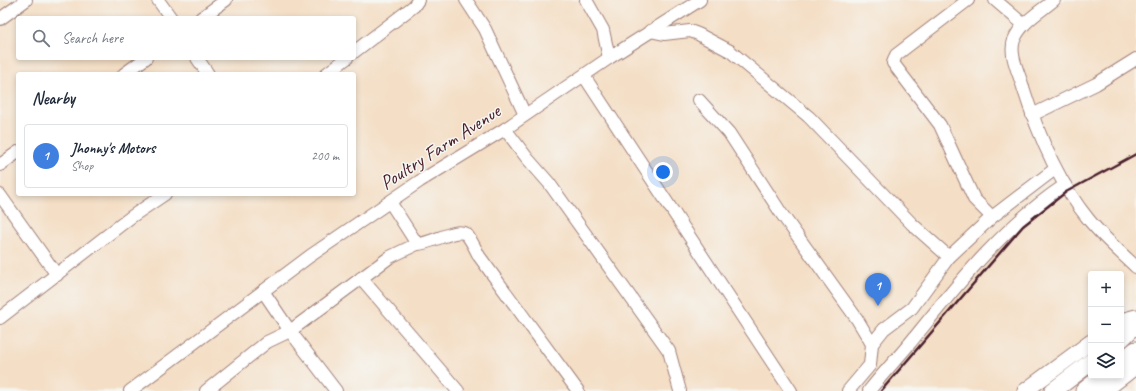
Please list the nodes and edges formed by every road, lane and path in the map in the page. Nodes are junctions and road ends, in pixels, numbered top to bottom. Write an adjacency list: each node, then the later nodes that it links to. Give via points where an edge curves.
1 (26, 0): 13 (street)
2 (158, 0): 11 (street)
3 (226, 0): 12 (street)
4 (418, 0): 16 (street, via 414,6)
5 (466, 0): 27 (street, via 485,29)
6 (586, 0): 17 (street, via 603,30)
7 (700, 0): 15 (street, Poultry Farm Avenue)
8 (968, 0): 37 (street, via 896,55 893,63 938,122 974,199)
9 (995, 0): 14 (street)
10 (1054, 0): 14 (street)
11 (169, 16)
12 (204, 16)
13 (0, 19)
14 (1024, 24): 28 (street, via 1012,47)
15 (650, 31): 17 (street, Poultry Farm Avenue); 39 (street, via 664,34 690,31 730,51 808,117 912,224)
16 (356, 50)
17 (609, 58): 25 (street, Poultry Farm Avenue)
18 (1136, 59): 28 (street, via 1096,84)
19 (143, 60): 22 (street)
20 (198, 60): 23 (street)
21 (344, 60): 24 (street)
22 (127, 72)
23 (207, 72)
24 (329, 72)
25 (584, 76): 27 (street, Poultry Farm Avenue); 67 (street)
26 (699, 100): 53 (street, via 729,133)
27 (525, 115): 29 (street, Poultry Farm Avenue)
28 (1032, 115): 32 (street)
29 (505, 128): 36 (street, Poultry Farm Avenue); 66 (street, via 549,183 669,351)
30 (16, 153): 31 (street)
31 (0, 165)
32 (1055, 169): 33 (street); 37 (street)
33 (1065, 185): 40 (street, via 1089,220); 48 (street, via 1007,230)
34 (0, 195): 41 (street)
35 (162, 196): 41 (street)
36 (390, 202): 38 (street); 43 (street, Poultry Farm Avenue)
37 (992, 217): 39 (street)
38 (418, 244): 42 (street, via 390,257); 65 (street, via 431,243 452,233 466,235)
39 (949, 257): 44 (street)
40 (1136, 267)
41 (57, 275): 46 (street)
42 (360, 278): 50 (street); 64 (street)
43 (263, 290): 50 (street); 61 (street, Poultry Farm Avenue)
44 (912, 308): 48 (street); 53 (street, via 884,329)
45 (1136, 317): 47 (main road)
46 (0, 318)
47 (1124, 320)
48 (926, 323): 60 (street)
49 (1136, 324): 51 (highway)
50 (290, 331): 62 (street, via 256,349); 63 (street)
51 (1124, 336)
52 (1090, 343): 69 (main road)
53 (872, 344): 58 (street, via 870,365)
54 (1136, 350): 55 (highway)
55 (1124, 360)
56 (1088, 364): 70 (highway)
57 (1136, 366): 72 (main road)
58 (861, 376): 60 (street); 68 (street)
59 (1099, 379): 71 (highway)
60 (870, 388)
61 (130, 391)
62 (206, 391)
63 (336, 391)
64 (458, 391)
65 (578, 391)
66 (680, 391)
67 (791, 391)
68 (848, 391)
69 (1025, 391)
70 (1053, 391)
71 (1084, 391)
72 (1104, 391)

